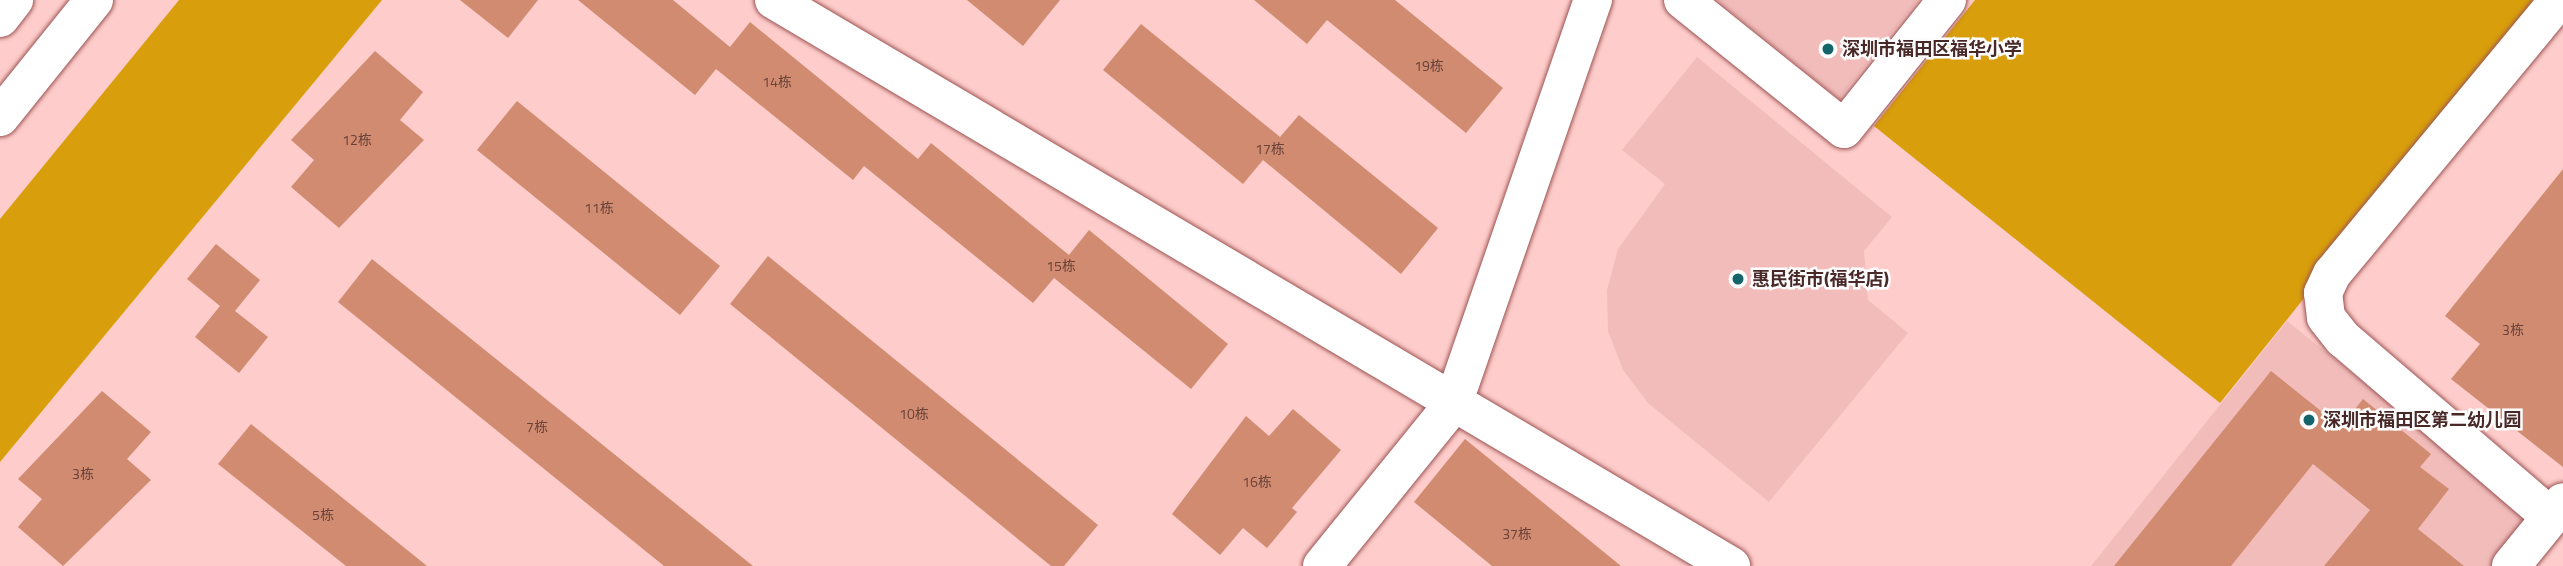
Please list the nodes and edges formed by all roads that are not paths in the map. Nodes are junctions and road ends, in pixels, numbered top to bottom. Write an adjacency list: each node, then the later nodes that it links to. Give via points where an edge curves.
1 (14, 0): 8 (main road)
2 (94, 0): 9 (main road)
3 (774, 0): 10 (main road)
4 (1593, 0): 10 (main road)
5 (1684, 0): 6 (main road, via 1844,129)
6 (1947, 0)
7 (2559, 0): 11 (main road, via 2332,274 2323,293 2326,317 2343,340)
8 (0, 18)
9 (0, 117)
10 (1453, 404): 12 (main road); 13 (main road)
11 (2557, 510): 14 (main road)
12 (1322, 566)
13 (1731, 566)
14 (2511, 566)

